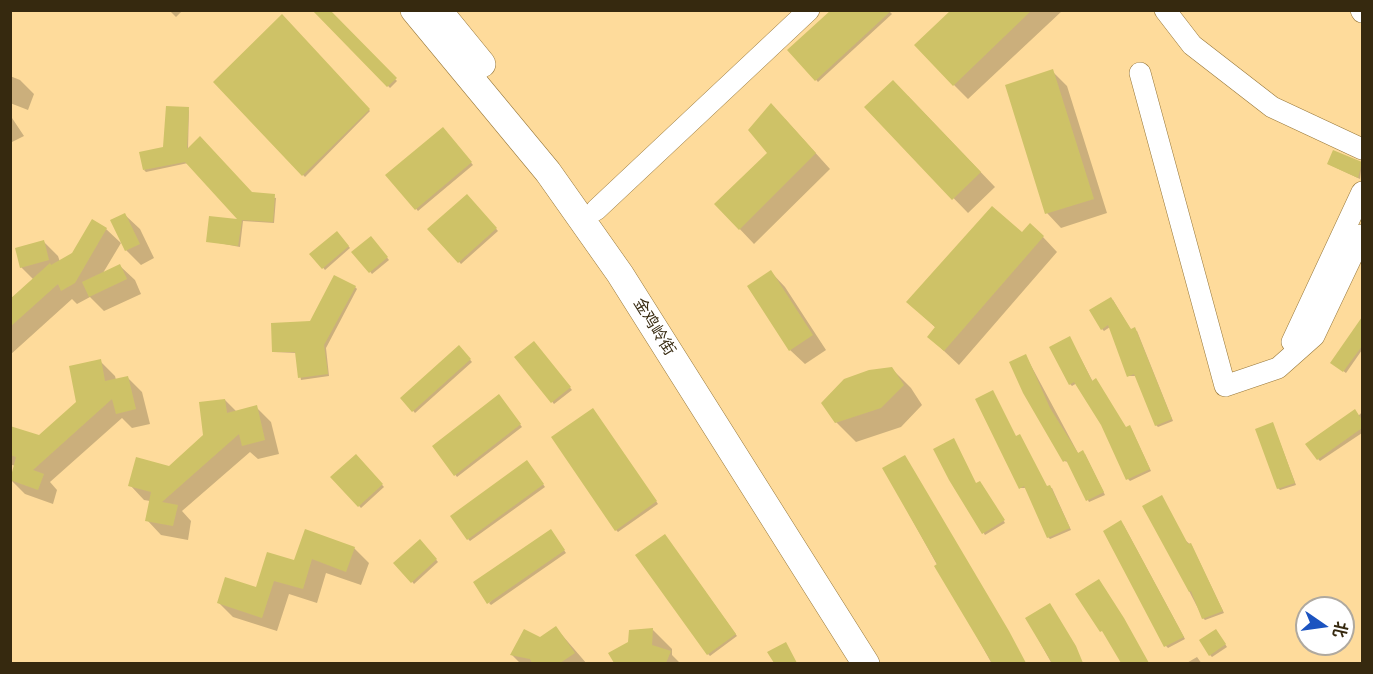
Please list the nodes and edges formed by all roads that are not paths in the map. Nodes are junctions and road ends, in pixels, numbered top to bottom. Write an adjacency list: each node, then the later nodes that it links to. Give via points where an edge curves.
1 (414, 10): 11 (main road, 金鸡岭街, via 548,172 620,274)
2 (438, 10): 8 (main road, 金鸡岭街)
3 (809, 10): 8 (street)
4 (1166, 10): 6 (street, via 1192,45 1272,106)
5 (1140, 73): 9 (street, via 1225,386 1278,368 1314,336)
6 (1362, 148)
7 (1362, 192): 10 (street)
8 (596, 210): 12 (main road, 金鸡岭街)
9 (1362, 235)
10 (1292, 342)
11 (866, 663)
12 (882, 663)

